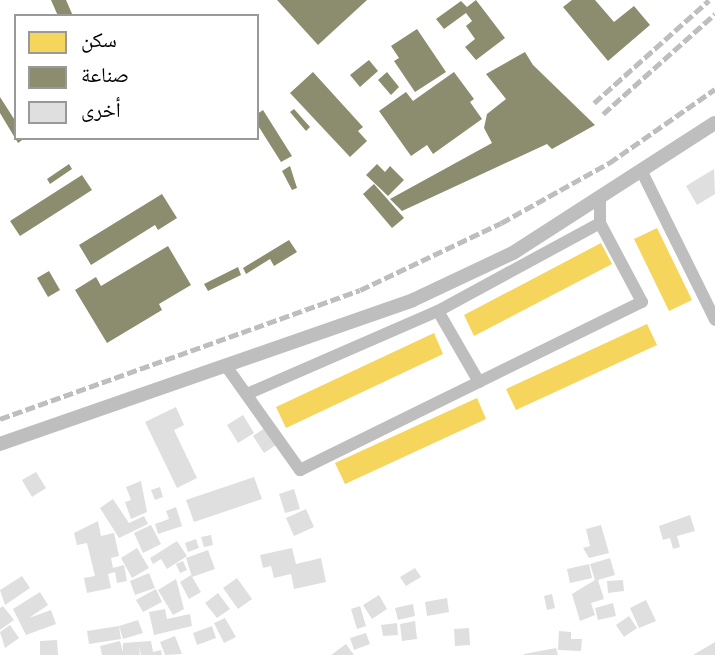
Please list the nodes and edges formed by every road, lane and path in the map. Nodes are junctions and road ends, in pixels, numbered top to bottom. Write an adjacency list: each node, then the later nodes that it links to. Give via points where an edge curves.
1 (715, 123): 2 (street)
2 (642, 172): 3 (street); 6 (street)
3 (600, 198): 4 (street); 7 (street, via 513,253 413,300)
4 (600, 223): 5 (street); 8 (street, via 642,302)
5 (438, 310): 8 (street); 9 (street)
6 (715, 320)
7 (226, 366): 9 (street); 10 (street)
8 (479, 382): 9 (street, via 300,470)
9 (247, 394)
10 (1, 444)

